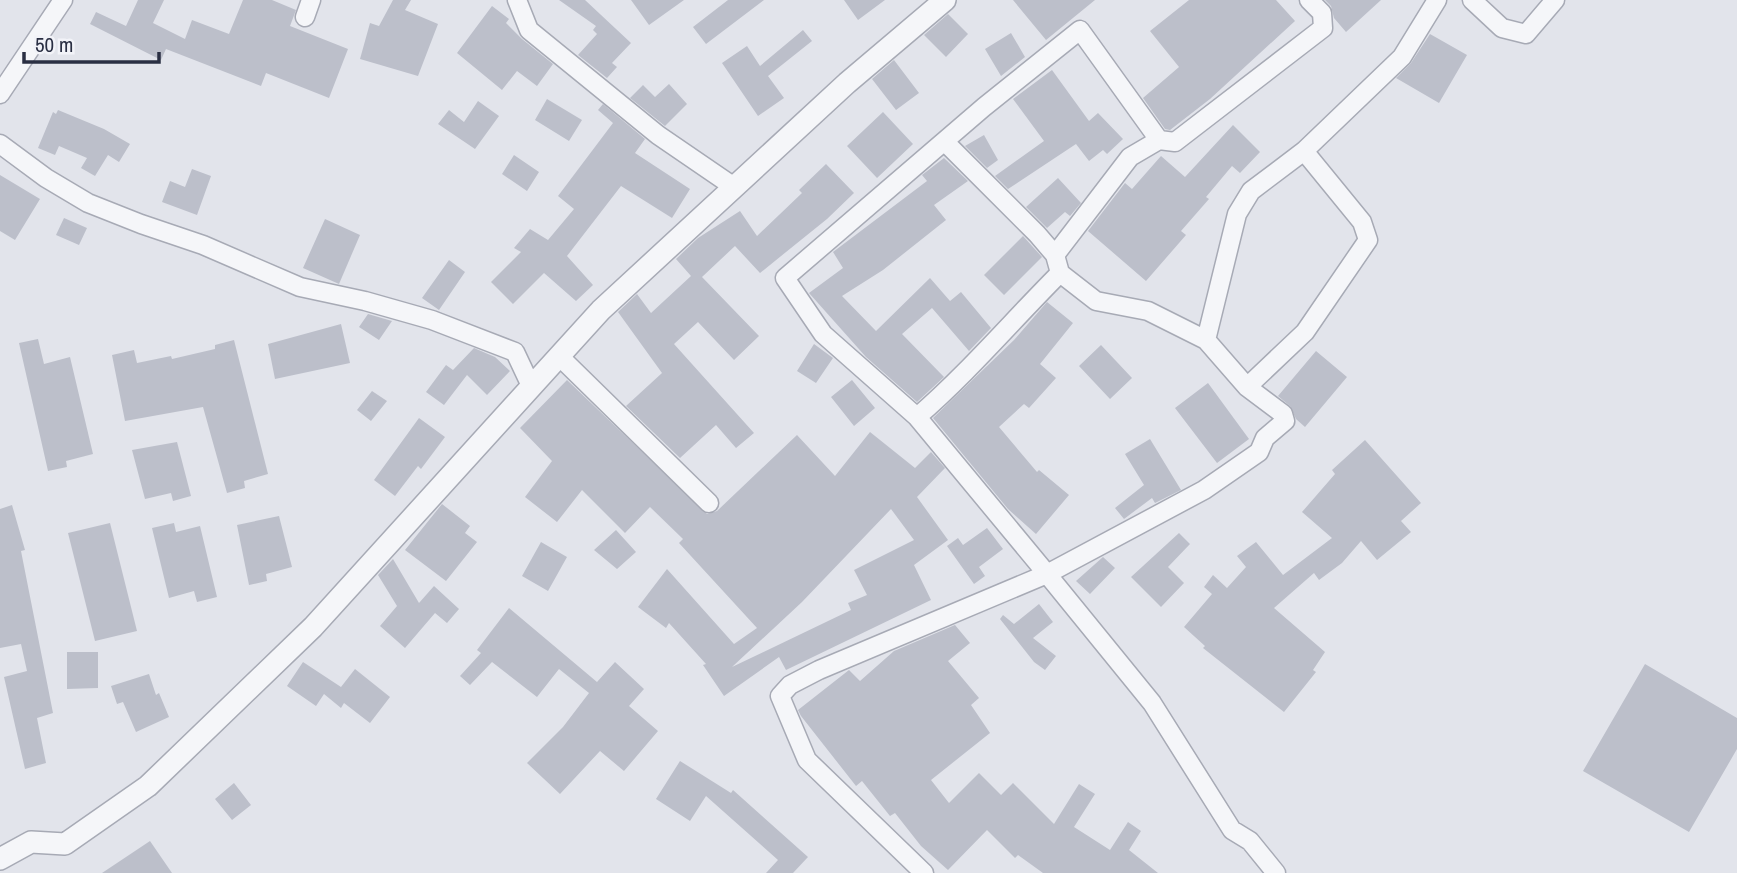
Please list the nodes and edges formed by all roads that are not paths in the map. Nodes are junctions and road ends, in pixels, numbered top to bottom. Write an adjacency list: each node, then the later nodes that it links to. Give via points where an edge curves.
1 (63, 0): 8 (street)
2 (516, 0): 13 (street, via 529,30 659,135)
3 (945, 0): 13 (street)
4 (1309, 0): 9 (street, via 1322,13 1323,28 1175,142)
5 (1437, 0): 12 (street, via 1402,57)
6 (1472, 0): 7 (street, via 1502,28 1526,34)
7 (1555, 0)
8 (0, 94)
9 (1159, 140): 10 (street, via 1080,30); 14 (street, via 1130,158)
10 (946, 142): 14 (street); 20 (street, via 785,278 823,334)
11 (0, 144): 18 (street, via 46,178 130,220 203,244 300,287 418,316 515,352)
12 (1304, 151): 16 (street, via 1251,191 1237,215); 19 (street, via 1362,222 1368,240 1305,332)
13 (734, 187): 17 (street, via 601,310)
14 (1055, 255): 15 (street)
15 (1060, 273): 16 (street, via 1096,300 1148,311); 20 (street, via 954,385)
16 (1206, 340): 19 (street)
17 (559, 356): 18 (street); 21 (street)
18 (531, 386): 23 (street, via 313,627 148,786 65,844 31,842)
19 (1247, 387): 22 (street, via 1283,414 1285,421 1265,438 1259,452 1204,490)
20 (917, 417): 22 (street)
21 (709, 503)
22 (1047, 574): 24 (street, via 819,670 790,685 780,696 807,760); 25 (street, via 1152,704 1232,830 1250,841)
23 (0, 859)
24 (924, 873)
25 (1276, 873)

